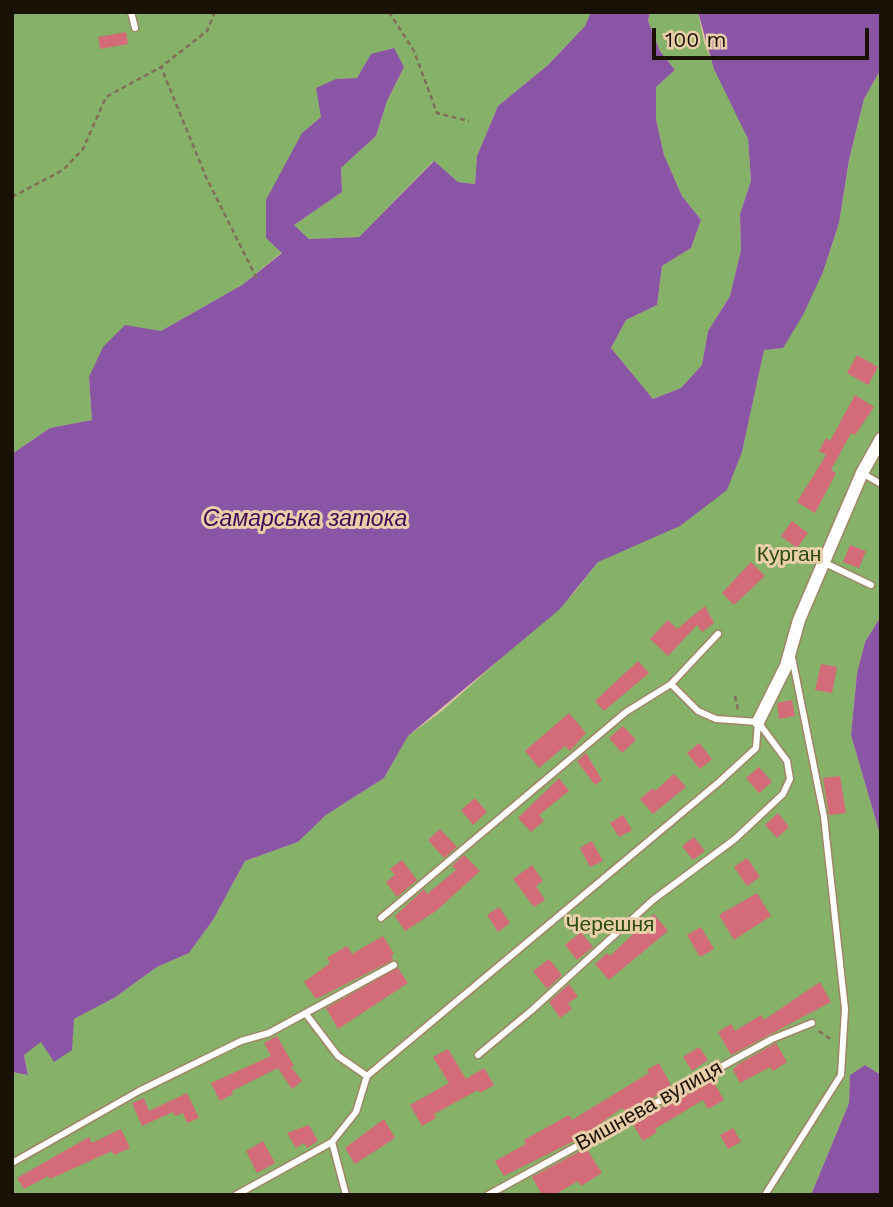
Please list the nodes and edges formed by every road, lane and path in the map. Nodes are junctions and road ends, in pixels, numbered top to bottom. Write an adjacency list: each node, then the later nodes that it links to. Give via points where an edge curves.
1 (131, 12): 4 (lane)
2 (215, 12): 5 (path, via 207,32)
3 (389, 12): 6 (path, via 414,51 437,113)
4 (135, 28)
5 (161, 67): 7 (path, via 106,97 83,149 63,170); 8 (path, via 206,177)
6 (469, 121)
7 (12, 197)
8 (257, 279)
9 (881, 439): 10 (street)
10 (862, 473): 11 (lane); 12 (street)
11 (881, 484)
12 (825, 563): 13 (lane); 15 (street)
13 (871, 586)
14 (718, 634): 16 (lane)
15 (791, 648): 17 (street); 22 (lane, via 824,817 845,1009)
16 (671, 684): 17 (lane, via 698,711 716,719); 18 (lane, via 626,712)
17 (758, 722): 23 (lane, via 787,761 790,779 783,794 735,839 653,900); 24 (lane, via 756,748 719,782)
18 (381, 918)
19 (394, 964): 20 (lane)
20 (306, 1014): 24 (lane, via 338,1056); 26 (lane, via 139,1091)
21 (812, 1023): 22 (path, via 828,1040); 29 (lane, Вишнева вулиця, via 772,1039)
22 (842, 1036): 30 (lane, via 841,1075)
23 (478, 1055)
24 (368, 1076): 25 (lane, via 356,1111)
25 (332, 1142): 27 (lane); 28 (lane)
26 (12, 1163)
27 (236, 1195)
28 (346, 1195)
29 (488, 1195)
30 (765, 1195)

